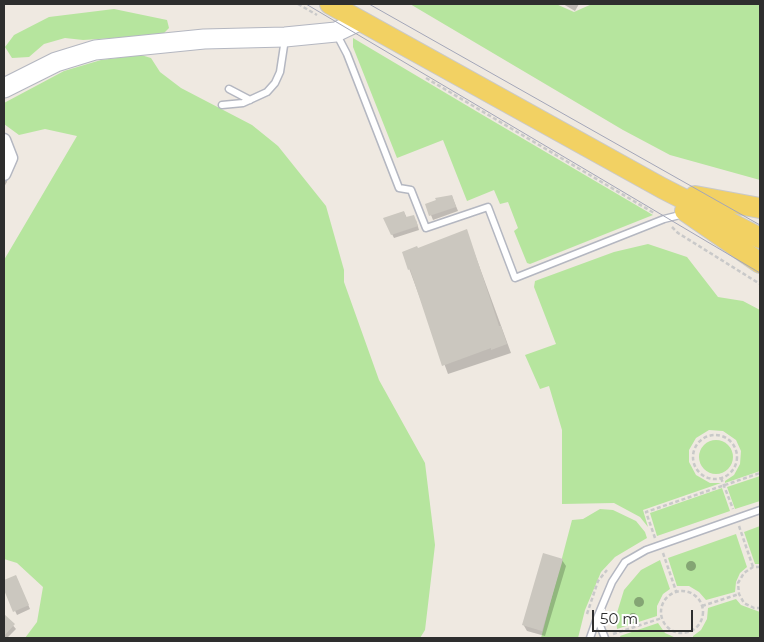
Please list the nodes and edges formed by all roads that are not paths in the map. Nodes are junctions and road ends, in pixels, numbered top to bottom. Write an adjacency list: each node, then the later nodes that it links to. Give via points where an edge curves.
1 (325, 10): 2 (main road)
2 (359, 21): 3 (street); 11 (main road)
3 (336, 32): 4 (street); 13 (lane, via 399,188 411,190 426,228 488,207 515,278 664,219)
4 (285, 37): 5 (street, via 204,39 95,50 56,62); 7 (lane, via 280,72 275,83 267,92)
5 (4, 88)
6 (229, 89): 7 (lane)
7 (250, 100): 8 (lane)
8 (222, 105)
9 (4, 140): 10 (street, via 11,158)
10 (4, 174)
11 (662, 188): 12 (main road); 13 (main road); 14 (main road)
12 (760, 208)
13 (687, 213): 15 (main road)
14 (760, 238)
15 (760, 263)
16 (760, 510): 17 (lane, via 646,550 625,562 612,582)
17 (597, 618): 18 (lane); 19 (lane)
18 (590, 638)
19 (605, 638)

